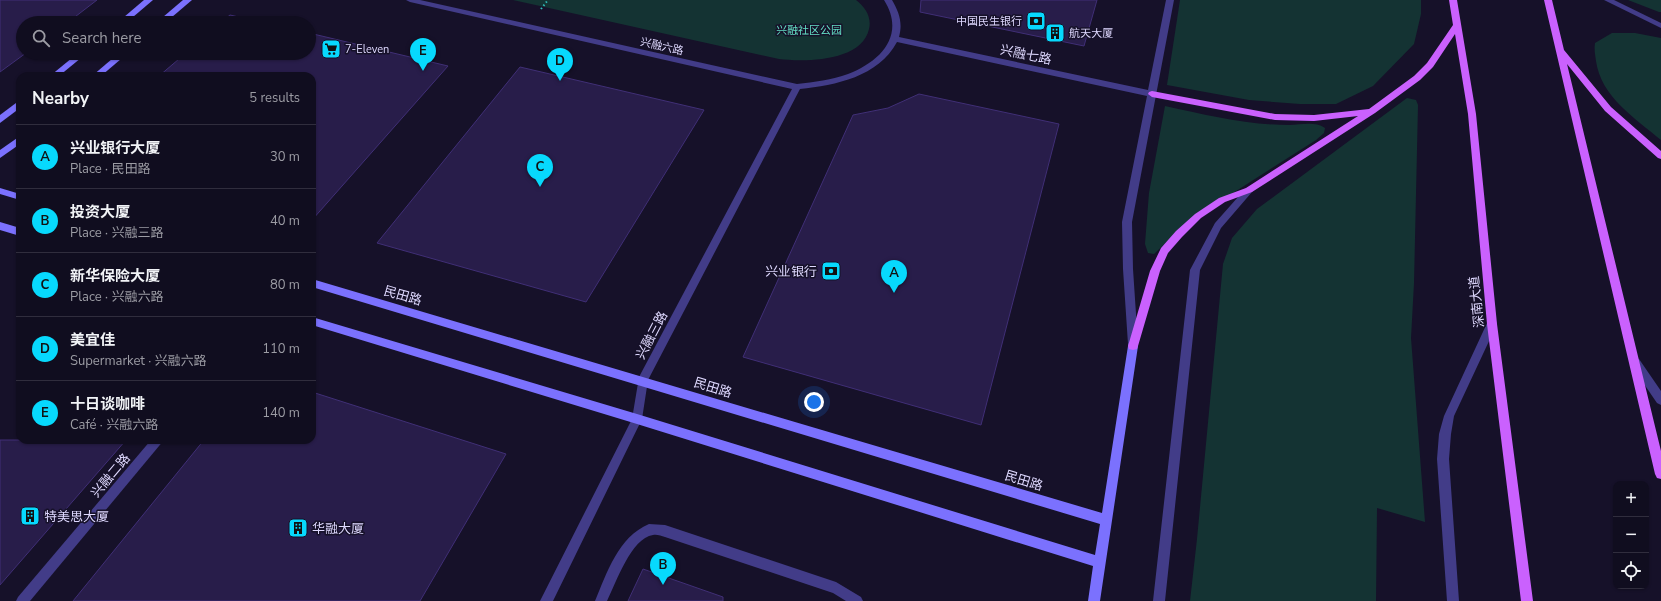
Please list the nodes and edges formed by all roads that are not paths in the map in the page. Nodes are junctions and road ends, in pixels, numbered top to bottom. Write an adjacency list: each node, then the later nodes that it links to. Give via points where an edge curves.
1 (149, 0): 9 (street)
2 (188, 0): 10 (street)
3 (410, 0): 19 (street, 兴融六路)
4 (888, 0): 13 (street, via 896,14 898,27)
5 (1170, 0): 20 (street)
6 (1453, 0): 11 (main road, 深南大道)
7 (1548, 0): 14 (main road)
8 (1608, 0): 12 (street)
9 (129, 16)
10 (169, 16)
11 (1457, 26): 22 (main road, via 1430,65 1417,78); 34 (main road, 深南大道, via 1472,114)
12 (1661, 26)
13 (895, 39): 19 (street, 兴融六路, via 878,62 866,70 835,81); 20 (street, 兴融七路)
14 (1559, 49): 26 (main road, via 1608,109); 36 (main road)
15 (74, 60): 17 (street)
16 (115, 60): 18 (street)
17 (59, 72)
18 (101, 72)
19 (797, 87): 37 (street, 兴融三路)
20 (1152, 94): 22 (main road, via 1275,117 1314,118); 35 (street, via 1127,222)
21 (16, 107): 23 (street)
22 (1372, 111): 27 (main road)
23 (0, 120)
24 (16, 141): 25 (street)
25 (0, 155)
26 (1661, 156)
27 (1249, 190): 35 (main road, via 1222,200 1198,216 1164,251 1155,271); 49 (street, via 1218,226 1195,270)
28 (0, 191): 29 (street)
29 (16, 196)
30 (0, 226): 31 (street)
31 (16, 231)
32 (316, 284): 37 (street, 民田路)
33 (316, 322): 39 (street)
34 (1492, 324): 50 (street, via 1449,416 1445,434 1443,459); 51 (main road, 深南大道)
35 (1133, 346): 42 (street)
36 (1634, 362): 38 (street); 41 (main road)
37 (643, 380): 39 (street, 兴融三路); 42 (street, 民田路)
38 (1661, 400)
39 (637, 419): 43 (street); 45 (street, 兴融三路)
40 (155, 444): 44 (street, 兴融二路)
41 (1661, 474)
42 (1106, 520): 43 (street)
43 (1100, 562): 48 (street)
44 (22, 601)
45 (546, 601)
46 (601, 601): 47 (street, via 627,547 638,535 651,529 665,531 836,588)
47 (857, 601)
48 (1094, 601)
49 (1159, 601)
50 (1453, 601)
51 (1527, 601)

